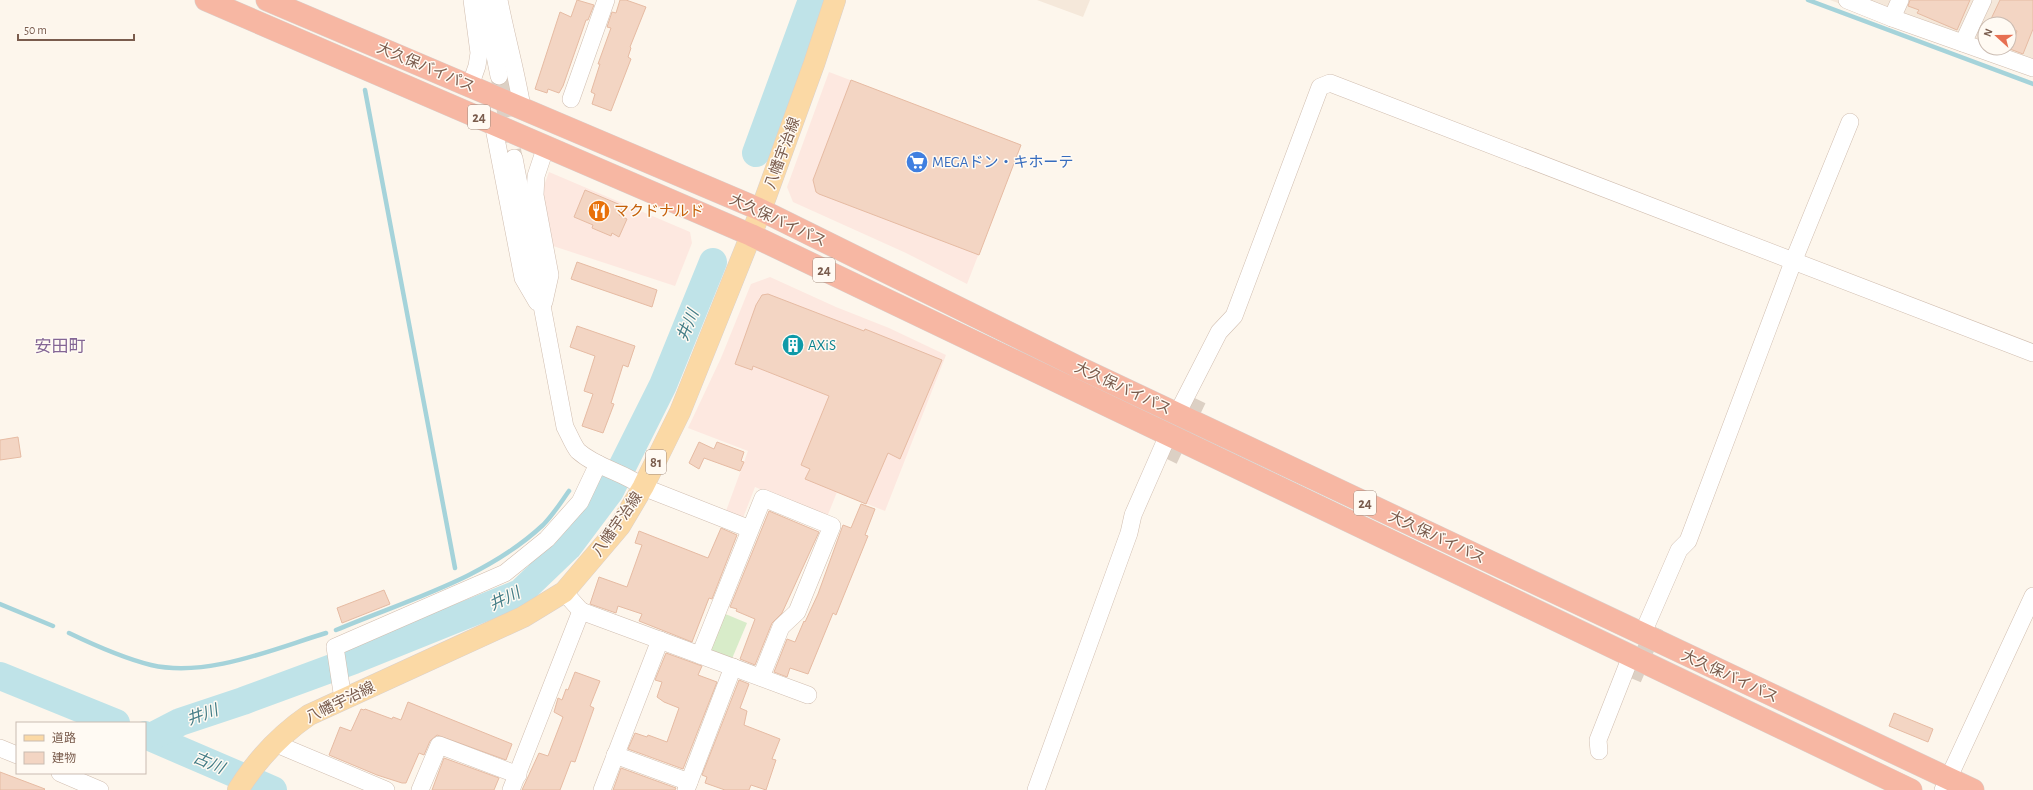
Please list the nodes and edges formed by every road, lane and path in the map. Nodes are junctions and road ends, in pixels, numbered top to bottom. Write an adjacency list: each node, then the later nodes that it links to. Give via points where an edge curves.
1 (206, 0): 19 (highway, 大久保バイパス / 24)
2 (267, 0): 15 (highway, 大久保バイパス / 24)
3 (472, 0): 15 (street, via 479,53)
4 (484, 0): 14 (street)
5 (499, 0): 17 (street, via 506,35 511,46)
6 (606, 0): 16 (street)
7 (836, 0): 22 (main road, 八幡宇治線 / 81)
8 (1847, 0): 11 (street)
9 (1900, 0): 11 (street)
10 (1983, 0): 12 (street)
11 (1892, 18): 12 (street)
12 (1963, 43): 13 (street)
13 (2033, 68)
14 (499, 76)
15 (470, 86): 17 (highway, 大久保バイパス / 24)
16 (571, 99)
17 (522, 108): 22 (highway, 大久保バイパス / 24)
18 (1850, 122): 24 (street)
19 (493, 123): 20 (highway, 大久保バイパス / 24); 25 (street, via 523,278)
20 (546, 146): 23 (highway, 大久保バイパス / 24); 25 (street, via 536,176 535,195 550,275)
21 (514, 158): 25 (street)
22 (761, 210): 23 (main road, 八幡宇治線 / 81); 29 (highway, 大久保バイパス / 24)
23 (751, 235): 30 (highway, 大久保バイパス / 24); 33 (main road, 八幡宇治線 / 81, via 680,412)
24 (1793, 262): 26 (street, via 1330,83 1320,87); 27 (street); 36 (street)
25 (543, 310): 32 (street, via 565,427 578,451)
26 (1234, 316): 28 (street, via 1229,334); 29 (street, via 1219,332)
27 (2033, 353)
28 (1198, 399)
29 (1177, 414): 41 (highway, 大久保バイパス / 24)
30 (1168, 435): 35 (street, via 1133,515); 44 (highway, 大久保バイパス / 24)
31 (1169, 460): 35 (street, via 1138,527)
32 (598, 464): 33 (street); 48 (street, via 580,502 548,539 505,573 335,647)
33 (639, 484): 34 (street); 37 (main road, 八幡宇治線 / 81, via 620,526)
34 (750, 529): 43 (street); 46 (street, via 763,498 832,526 797,612 781,627)
35 (1129, 533): 63 (street)
36 (1688, 541): 40 (street); 41 (street, via 1679,550)
37 (564, 592): 39 (street); 48 (main road, 八幡宇治線 / 81, via 523,617)
38 (2033, 596): 56 (street)
39 (581, 611): 42 (street); 55 (street)
40 (1658, 619)
41 (1642, 635): 56 (highway, 大久保バイパス / 24)
42 (660, 640): 43 (street); 53 (street)
43 (700, 655): 45 (street)
44 (1631, 656): 47 (street, via 1598,740 1599,751 1607,741); 64 (highway, 大久保バイパス / 24)
45 (733, 667): 46 (street); 57 (street)
46 (761, 677): 49 (street)
47 (1633, 679)
48 (341, 691): 50 (main road, 八幡宇治線 / 81)
49 (808, 695)
50 (271, 746): 59 (main road, 八幡宇治線 / 81); 60 (street)
51 (0, 748): 52 (street)
52 (16, 755)
53 (615, 755): 57 (street); 62 (street)
54 (62, 774): 58 (street)
55 (515, 783): 61 (street, via 439,745)
56 (1946, 784): 65 (highway, 大久保バイパス / 24)
57 (687, 786)
58 (100, 790)
59 (238, 790)
60 (386, 790)
61 (420, 790)
62 (602, 790)
63 (1036, 790)
64 (1911, 790)
65 (1973, 790)

